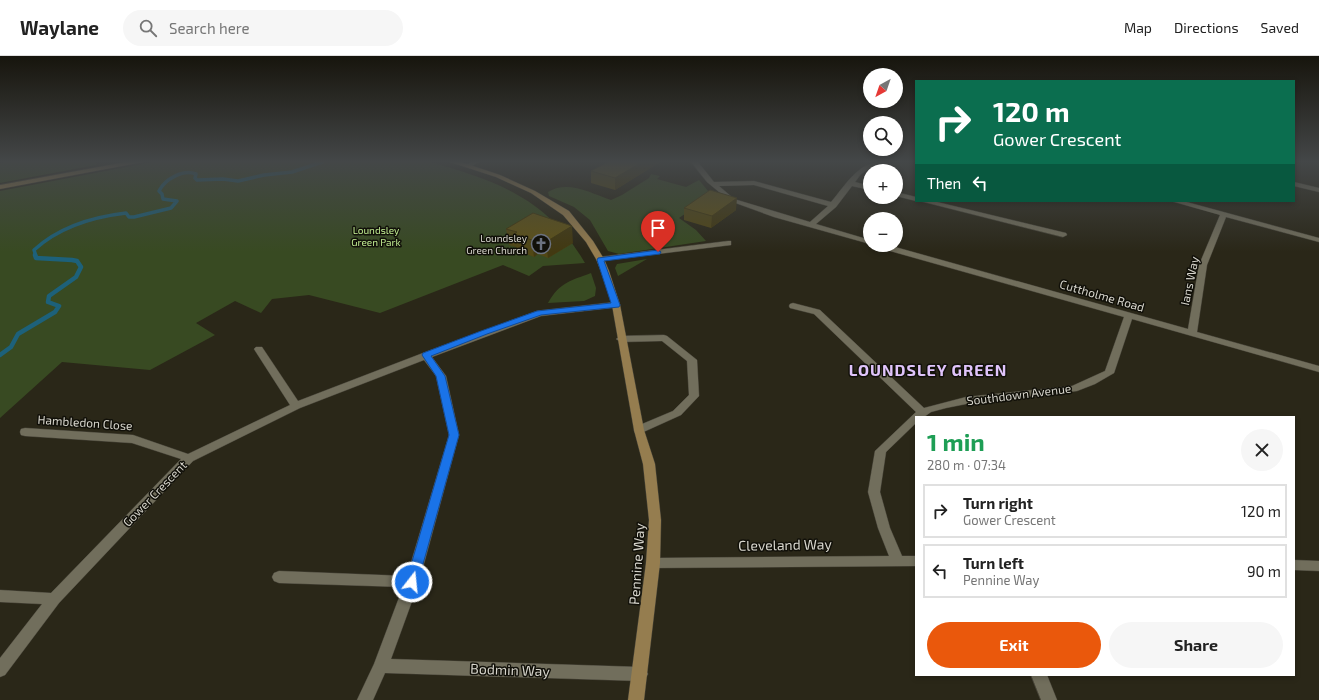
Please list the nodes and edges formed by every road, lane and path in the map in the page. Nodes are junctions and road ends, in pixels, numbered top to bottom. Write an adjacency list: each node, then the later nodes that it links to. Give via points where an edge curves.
1 (532, 192): 17 (street, Pennine Way, via 566,213 589,241)
2 (723, 192): 11 (street, via 732,200)
3 (784, 192): 9 (street)
4 (843, 192): 9 (street)
5 (903, 196): 6 (street)
6 (915, 199)
7 (928, 202): 12 (street)
8 (1179, 202): 10 (street)
9 (833, 205): 11 (street)
10 (1224, 214): 14 (street); 21 (street, Ians Way, via 1203,265)
11 (811, 225): 13 (street)
12 (1063, 235)
13 (863, 240)
14 (1319, 240)
15 (728, 243): 17 (street)
16 (903, 252): 20 (street, Cuttholme Road)
17 (600, 260): 18 (street, Pennine Way)
18 (616, 305): 22 (street, Pennine Way); 24 (street, Gower Crescent, via 540,313)
19 (793, 306): 27 (street, via 817,312)
20 (1129, 316): 21 (street, Cuttholme Road); 27 (street, Southdown Avenue, via 1109,373 1074,389 952,403)
21 (1192, 333): 25 (street, Cuttholme Road)
22 (622, 339): 29 (street, Pennine Way); 29 (street, via 664,338 692,360 694,396 677,413)
23 (259, 350): 26 (street)
24 (426, 355): 26 (street, Gower Crescent); 38 (street, via 441,376 454,435)
25 (1319, 369)
26 (296, 406): 31 (street, Gower Crescent)
27 (918, 415)
28 (915, 418): 32 (street, Southdown Avenue, via 881,451 874,492 884,528)
29 (639, 430): 34 (street, Pennine Way, via 649,464 655,520)
30 (25, 432): 31 (street, Hambledon Close, via 133,438)
31 (189, 458): 40 (street, Gower Crescent)
32 (897, 560): 33 (street, Cleveland Way); 34 (street, Cleveland Way)
33 (915, 561)
34 (653, 563): 43 (street, Pennine Way)
35 (1295, 565): 36 (street)
36 (1319, 566)
37 (279, 577): 38 (street)
38 (412, 582): 41 (street)
39 (0, 596): 40 (street)
40 (54, 599): 42 (street, Gower Crescent)
41 (381, 666): 43 (street, Bodmin Way); 45 (street)
42 (0, 670)
43 (640, 674): 46 (street, Pennine Way)
44 (1039, 676): 47 (street)
45 (365, 700)
46 (636, 700)
47 (1049, 700)

